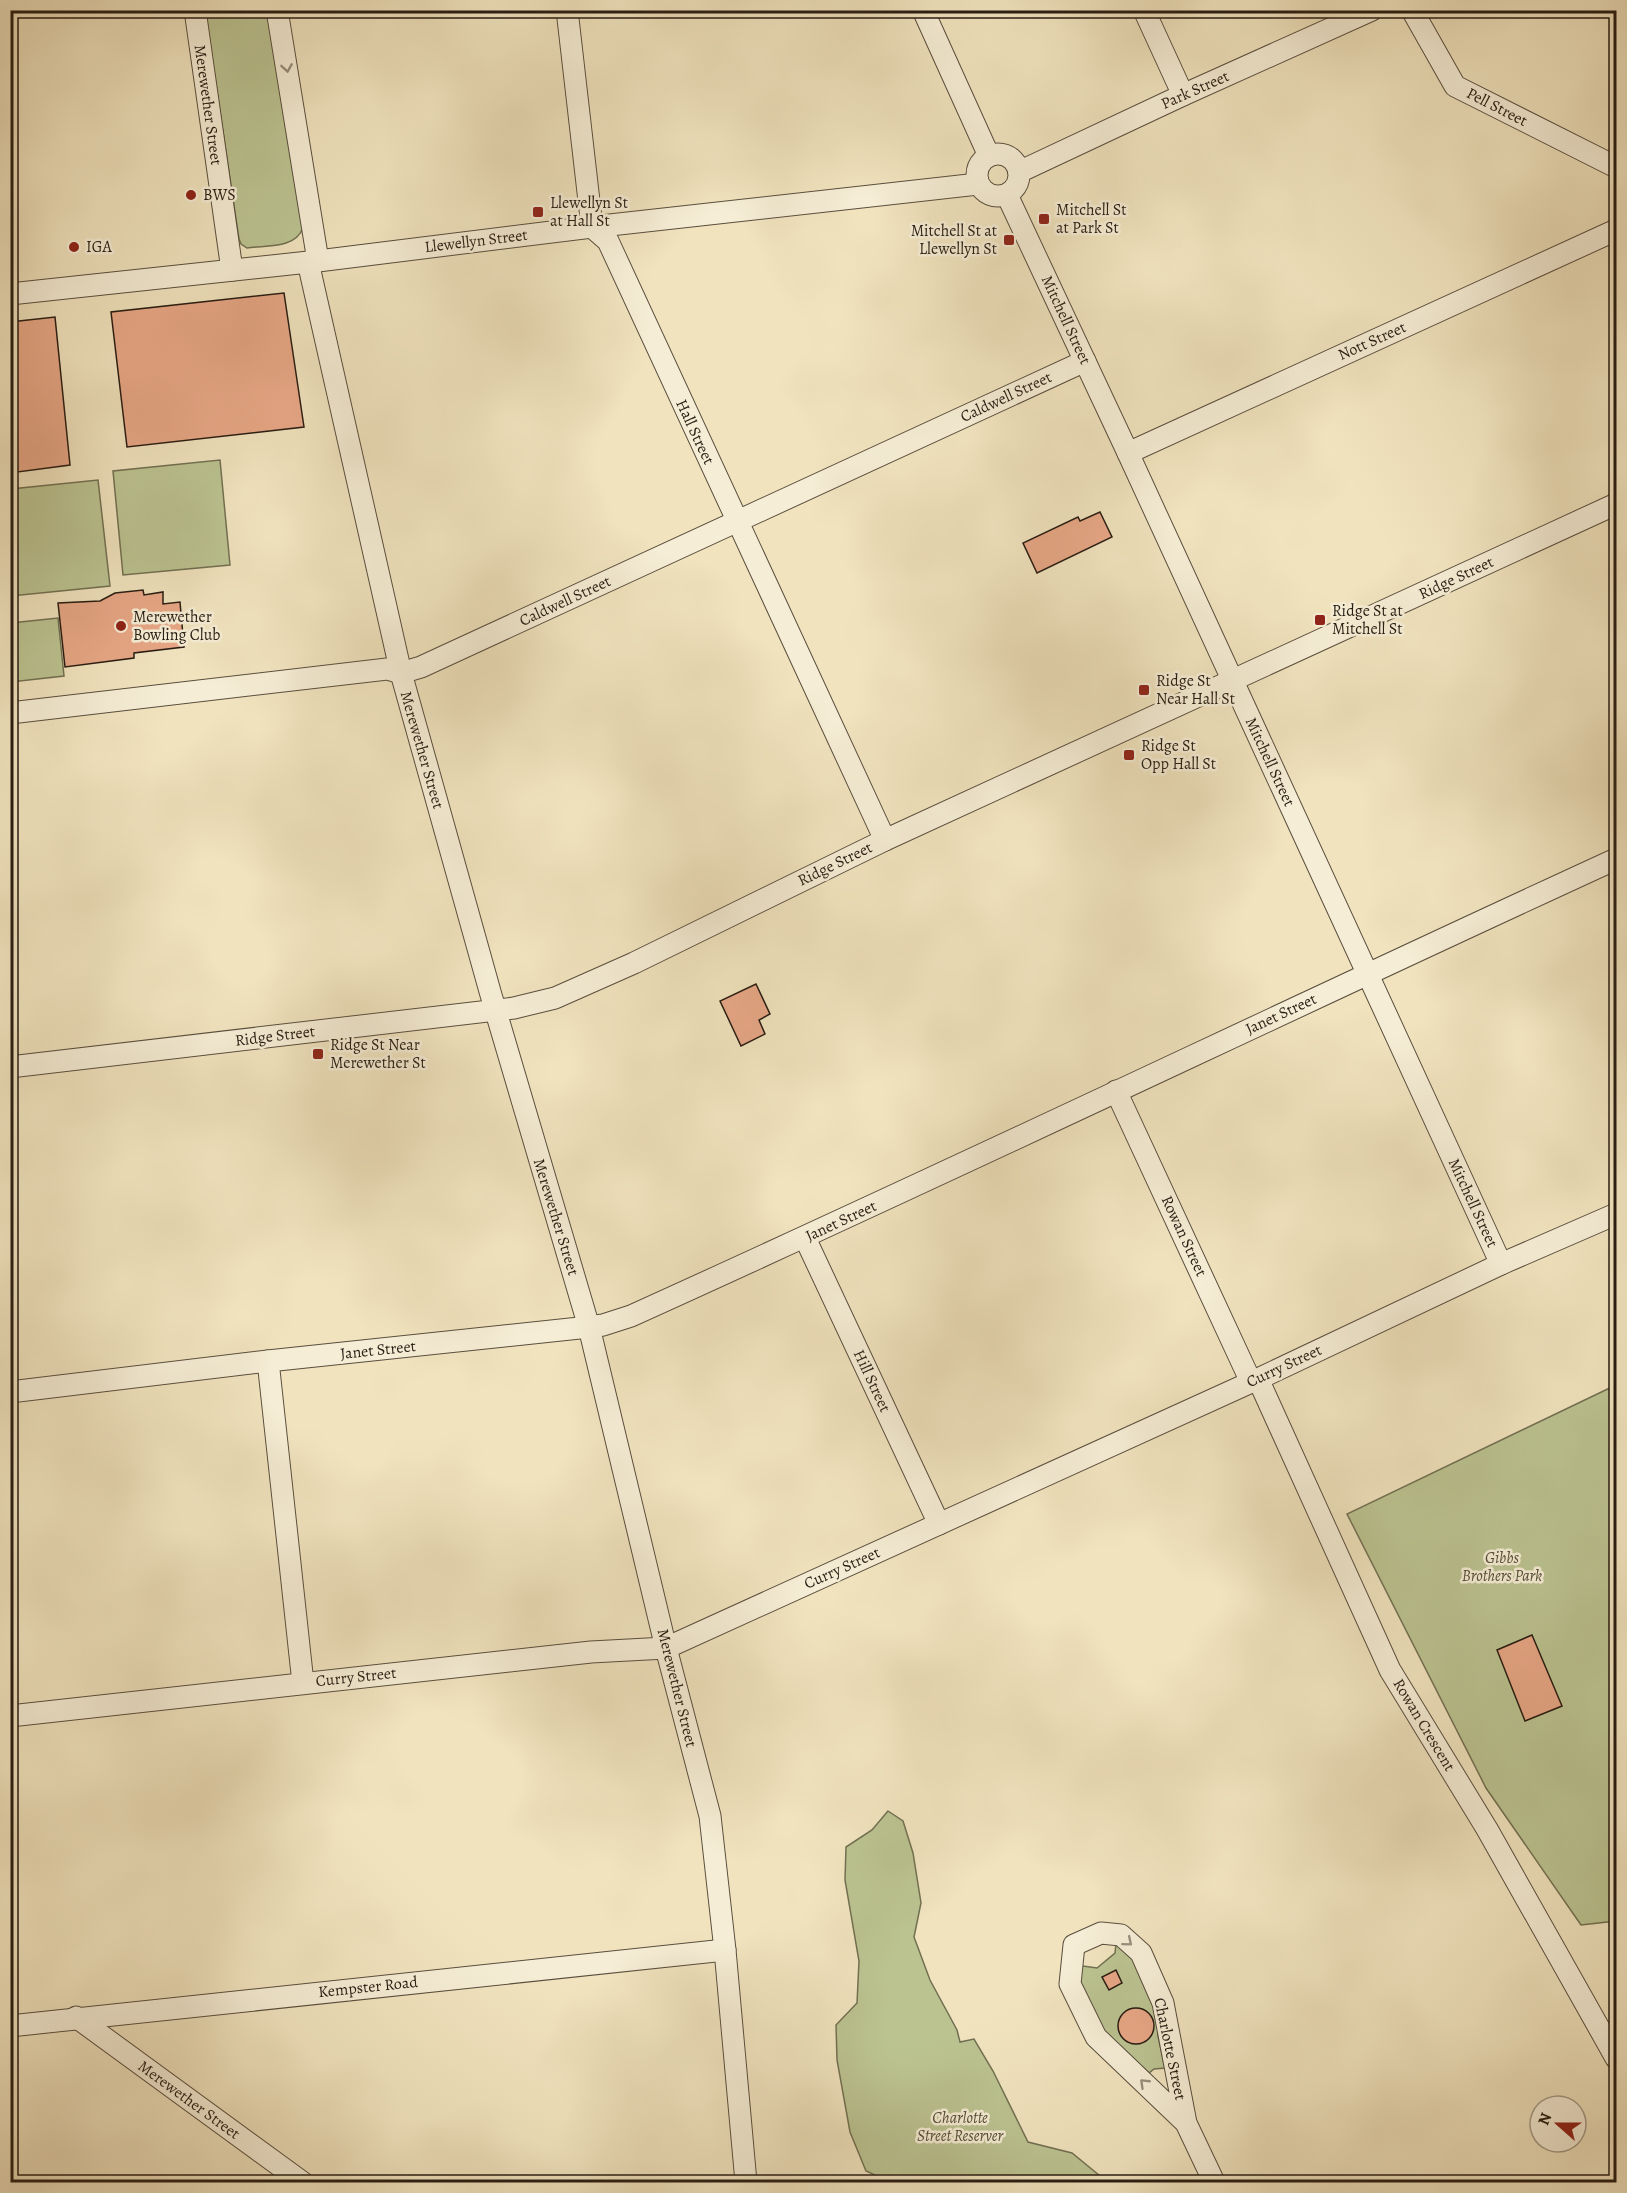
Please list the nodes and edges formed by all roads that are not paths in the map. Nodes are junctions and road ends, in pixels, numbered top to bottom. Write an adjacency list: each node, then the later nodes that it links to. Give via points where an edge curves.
1 (195, 10): 17 (street, Merewether Street)
2 (277, 10): 16 (street, Merewether Street, one-way to 16)
3 (567, 10): 14 (street)
4 (923, 10): 9 (street)
5 (1144, 10): 8 (street)
6 (1372, 10): 8 (street, Park Street)
7 (1413, 10): 10 (street, Pell Street, via 1455,86)
8 (1183, 94): 11 (street, Park Street)
9 (989, 156): 11 (street, via 1004,155); 12 (street, via 979,165)
10 (1617, 167)
11 (1019, 172): 13 (street, via 1015,188)
12 (978, 184): 13 (street, via 987,194); 14 (street, Llewellyn Street)
13 (1007, 195): 19 (street, Mitchell Street)
14 (592, 227): 16 (street, Llewellyn Street); 22 (street, Hall Street, via 608,241)
15 (1617, 230): 20 (street, Nott Street)
16 (313, 262): 17 (street, Llewellyn Street); 23 (street, Merewether Street)
17 (232, 270): 18 (street, Llewellyn Street)
18 (10, 294)
19 (1085, 361): 20 (street, Mitchell Street); 22 (street, Caldwell Street)
20 (1128, 453): 24 (street, Mitchell Street)
21 (1617, 504): 24 (street, Ridge Street)
22 (736, 520): 23 (street, Caldwell Street); 26 (street, Hall Street)
23 (401, 673): 25 (street, Caldwell Street, via 387,669); 29 (street, Merewether Street)
24 (1232, 681): 26 (street, Ridge Street); 28 (street, Mitchell Street)
25 (10, 713)
26 (885, 840): 29 (street, Ridge Street, via 555,998)
27 (1617, 859): 28 (street, Janet Street)
28 (1367, 973): 31 (street, Janet Street); 34 (street, Mitchell Street)
29 (495, 1010): 30 (street, Ridge Street); 35 (street, Merewether Street)
30 (10, 1067)
31 (1116, 1091): 33 (street, Janet Street); 37 (street, Rowan Street)
32 (1617, 1214): 34 (street, Curry Street)
33 (805, 1238): 35 (street, Janet Street, via 631,1316); 39 (street, Hill Street)
34 (1501, 1264): 37 (street, Curry Street)
35 (589, 1327): 36 (street, Janet Street); 40 (street, Merewether Street)
36 (268, 1361): 38 (street, Janet Street); 41 (street)
37 (1255, 1380): 39 (street, Curry Street); 46 (street, Rowan Crescent, via 1390,1670 1487,1829)
38 (10, 1392)
39 (939, 1524): 40 (street, Curry Street)
40 (666, 1648): 41 (street, Curry Street, via 591,1652); 43 (street, Merewether Street, via 710,1816)
41 (303, 1683): 42 (street, Curry Street)
42 (10, 1716)
43 (725, 1950): 44 (street, Kempster Road); 49 (street, Merewether Street)
44 (76, 2017): 45 (street, Kempster Road); 48 (street, Merewether Street)
45 (10, 2026)
46 (1617, 2058)
47 (1186, 2123): 47 (street, Charlotte Street, one-way to 47, via 1096,2037 1070,1984 1074,1945 1101,1933 1121,1935 1141,1953 1163,2003); 50 (street, Charlotte Street)
48 (302, 2182)
49 (746, 2182)
50 (1214, 2182)

